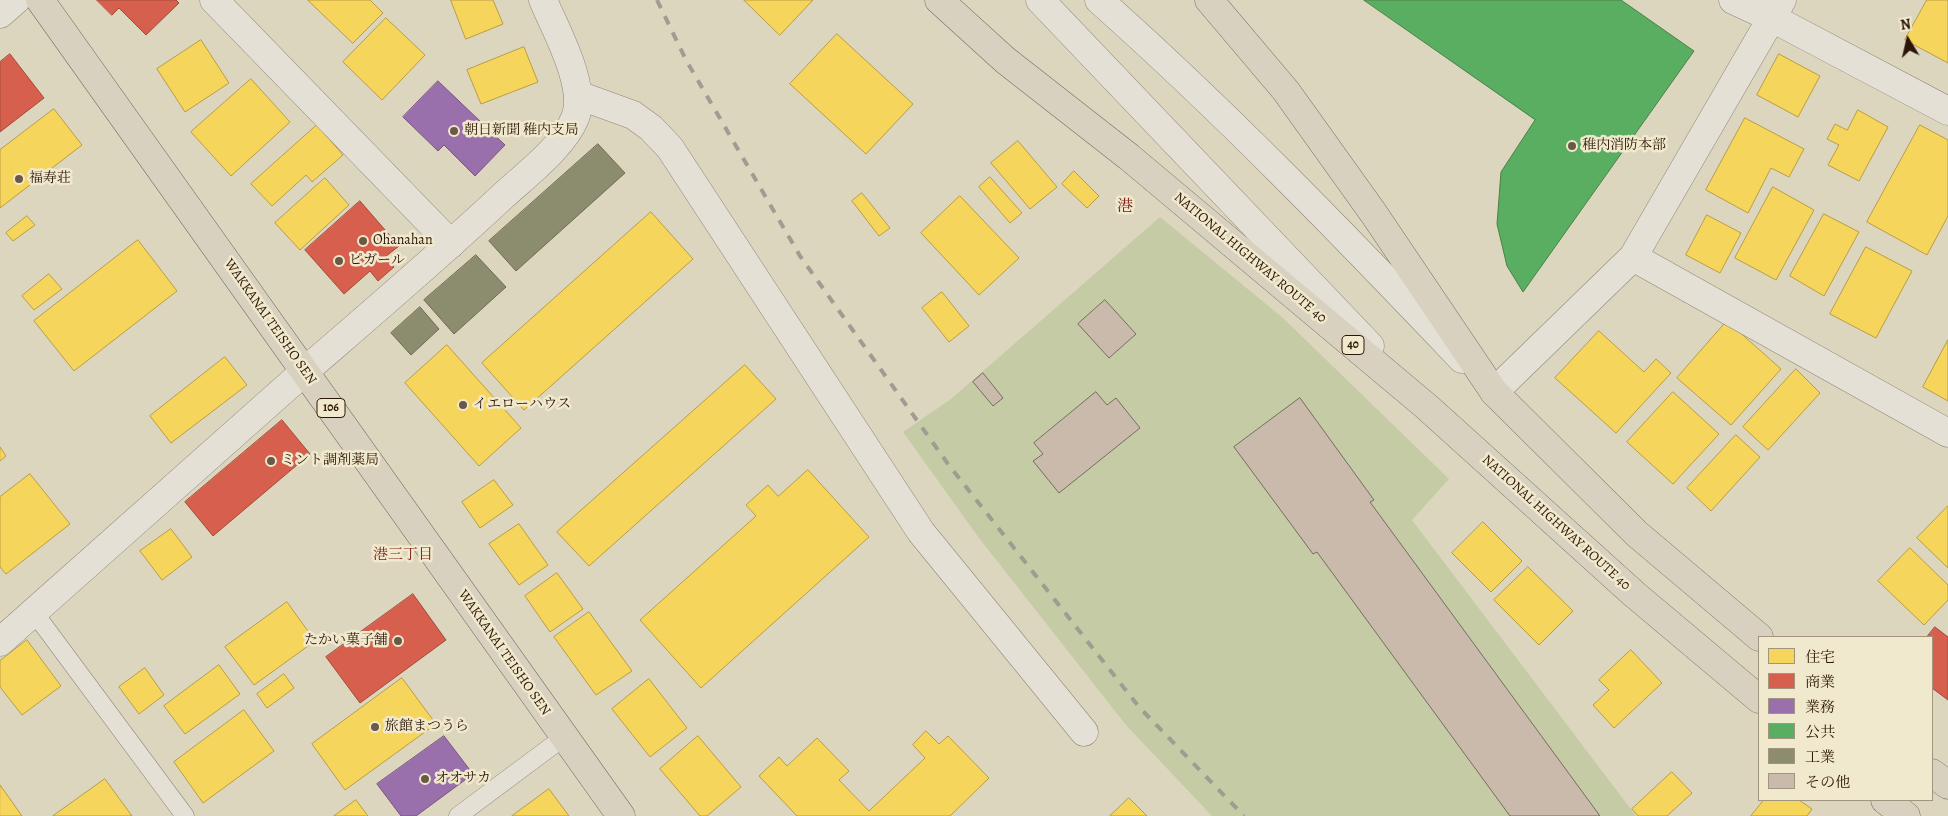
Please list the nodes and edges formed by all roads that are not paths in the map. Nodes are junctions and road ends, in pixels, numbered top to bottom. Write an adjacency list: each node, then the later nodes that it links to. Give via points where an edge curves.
1 (16, 0): 11 (street)
2 (40, 0): 16 (main road, WAKKANAI TEISHO SEN / 106)
3 (214, 0): 14 (street)
4 (542, 0): 12 (street, via 573,72)
5 (939, 0): 18 (main road, NATIONAL HIGHWAY ROUTE 40 / 40, via 1005,60 1130,156)
6 (1040, 0): 18 (street)
7 (1099, 0): 17 (street, via 1243,133)
8 (1209, 0): 17 (main road, via 1286,91)
9 (1733, 0): 10 (street)
10 (1777, 9): 13 (street); 15 (street)
11 (0, 14)
12 (578, 95): 14 (street, via 576,118 555,148); 24 (street, via 633,115 670,148 921,532)
13 (1948, 111)
14 (451, 244): 16 (street)
15 (1633, 257): 17 (street); 19 (street)
16 (305, 371): 20 (street); 25 (main road, WAKKANAI TEISHO SEN / 106)
17 (1494, 392): 21 (main road, via 1636,534)
18 (1428, 407): 23 (main road, NATIONAL HIGHWAY ROUTE 40 / 40, via 1634,594)
19 (1948, 433)
20 (33, 612): 22 (street); 29 (lane)
21 (1758, 636)
22 (0, 642)
23 (1758, 698)
24 (1084, 732)
25 (564, 737): 30 (lane); 31 (main road, WAKKANAI TEISHO SEN / 106)
26 (1933, 775): 27 (main road)
27 (1948, 785)
28 (1886, 801): 32 (main road)
29 (185, 816)
30 (458, 816)
31 (621, 816)
32 (1906, 816)

